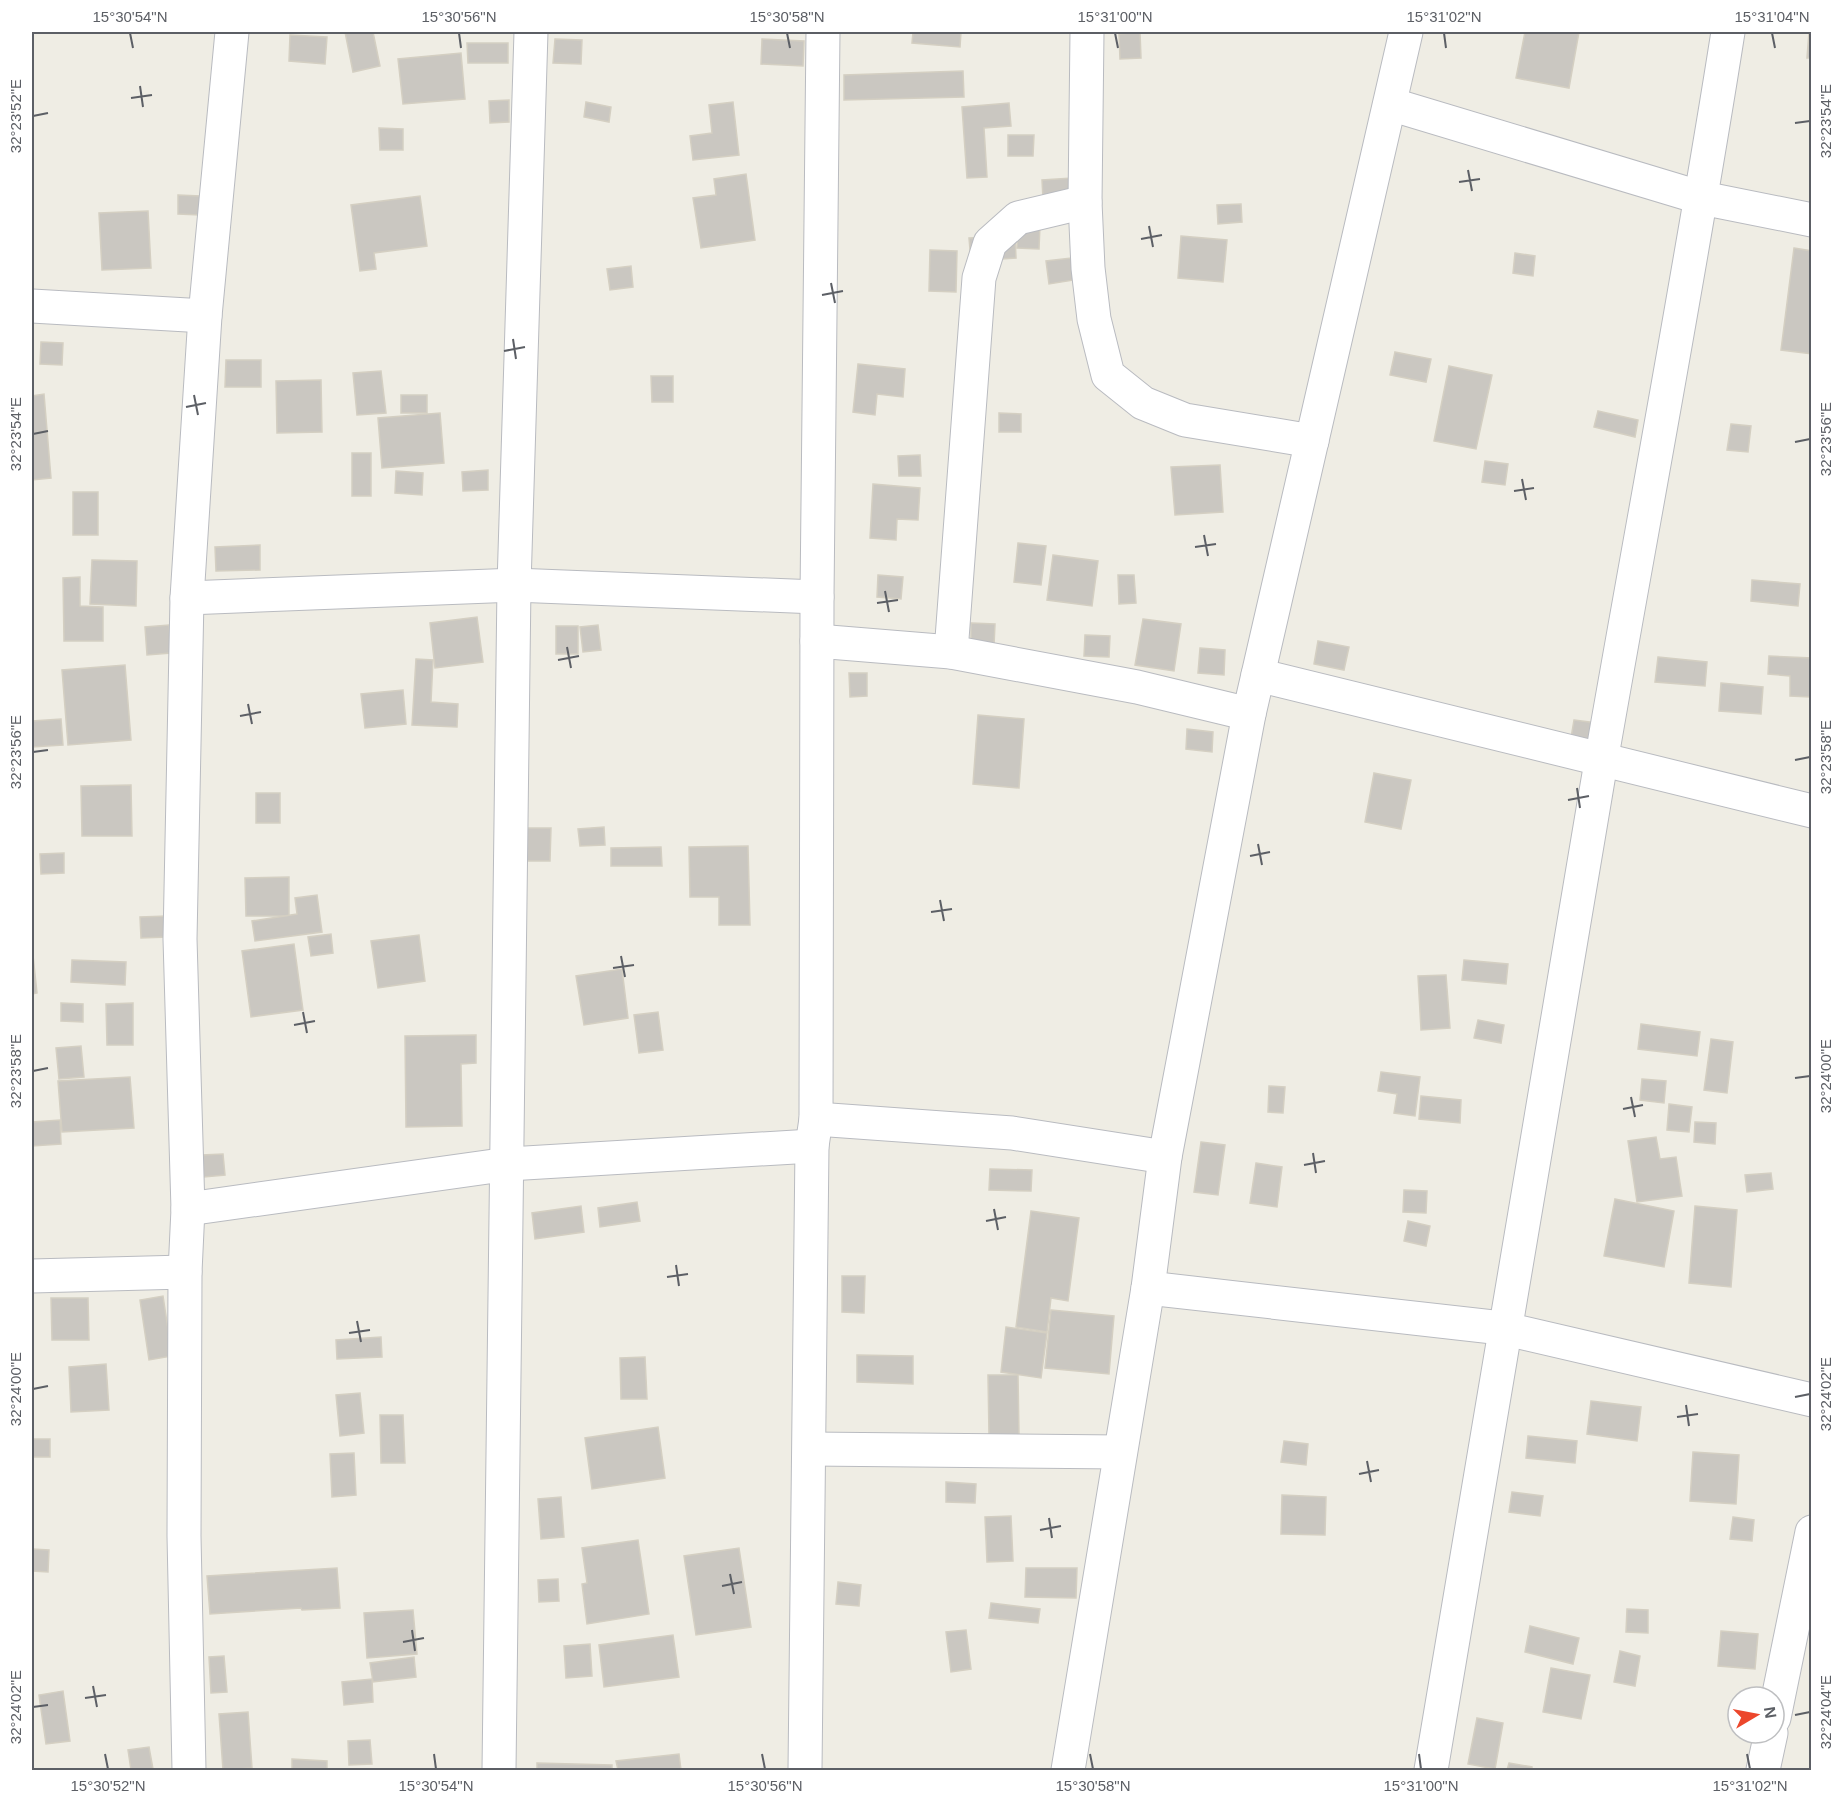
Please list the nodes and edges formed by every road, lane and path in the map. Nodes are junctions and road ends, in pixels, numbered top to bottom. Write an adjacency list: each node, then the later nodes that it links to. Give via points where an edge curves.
1 (232, 32): 12 (street)
2 (531, 32): 14 (street)
3 (823, 32): 15 (street)
4 (1087, 32): 9 (street)
5 (1406, 32): 7 (street)
6 (1728, 32): 8 (street)
7 (1390, 104): 8 (street); 13 (street)
8 (1702, 198): 10 (street); 21 (street)
9 (1084, 202): 13 (street, via 1094,319 1108,375 1143,403 1185,420); 18 (street, via 1018,218 990,243 979,278)
10 (1812, 220)
11 (32, 306): 12 (street)
12 (205, 316): 16 (street)
13 (1312, 441): 19 (street)
14 (514, 585): 15 (street); 16 (street); 25 (street)
15 (817, 597): 17 (street)
16 (187, 598): 26 (street, via 180,939)
17 (817, 641): 18 (street); 23 (street)
18 (951, 652): 20 (street, via 1137,687)
19 (1258, 675): 20 (street); 21 (street)
20 (1249, 714): 24 (street)
21 (1601, 759): 22 (street); 30 (street)
22 (1812, 811)
23 (814, 1132): 24 (street, via 1012,1133); 25 (street); 32 (street)
24 (1165, 1157): 29 (street)
25 (508, 1164): 26 (street); 38 (street)
26 (188, 1209): 27 (street)
27 (185, 1272): 28 (street); 37 (street, via 184,1536)
28 (32, 1276)
29 (1148, 1288): 30 (street); 33 (street)
30 (1502, 1328): 31 (street); 41 (street)
31 (1812, 1400)
32 (810, 1449): 33 (street); 39 (street)
33 (1120, 1452): 40 (street)
34 (1812, 1532): 35 (street)
35 (1781, 1685)
36 (1768, 1745): 42 (street)
37 (189, 1770)
38 (499, 1770)
39 (805, 1770)
40 (1068, 1770)
41 (1431, 1770)
42 (1763, 1770)

